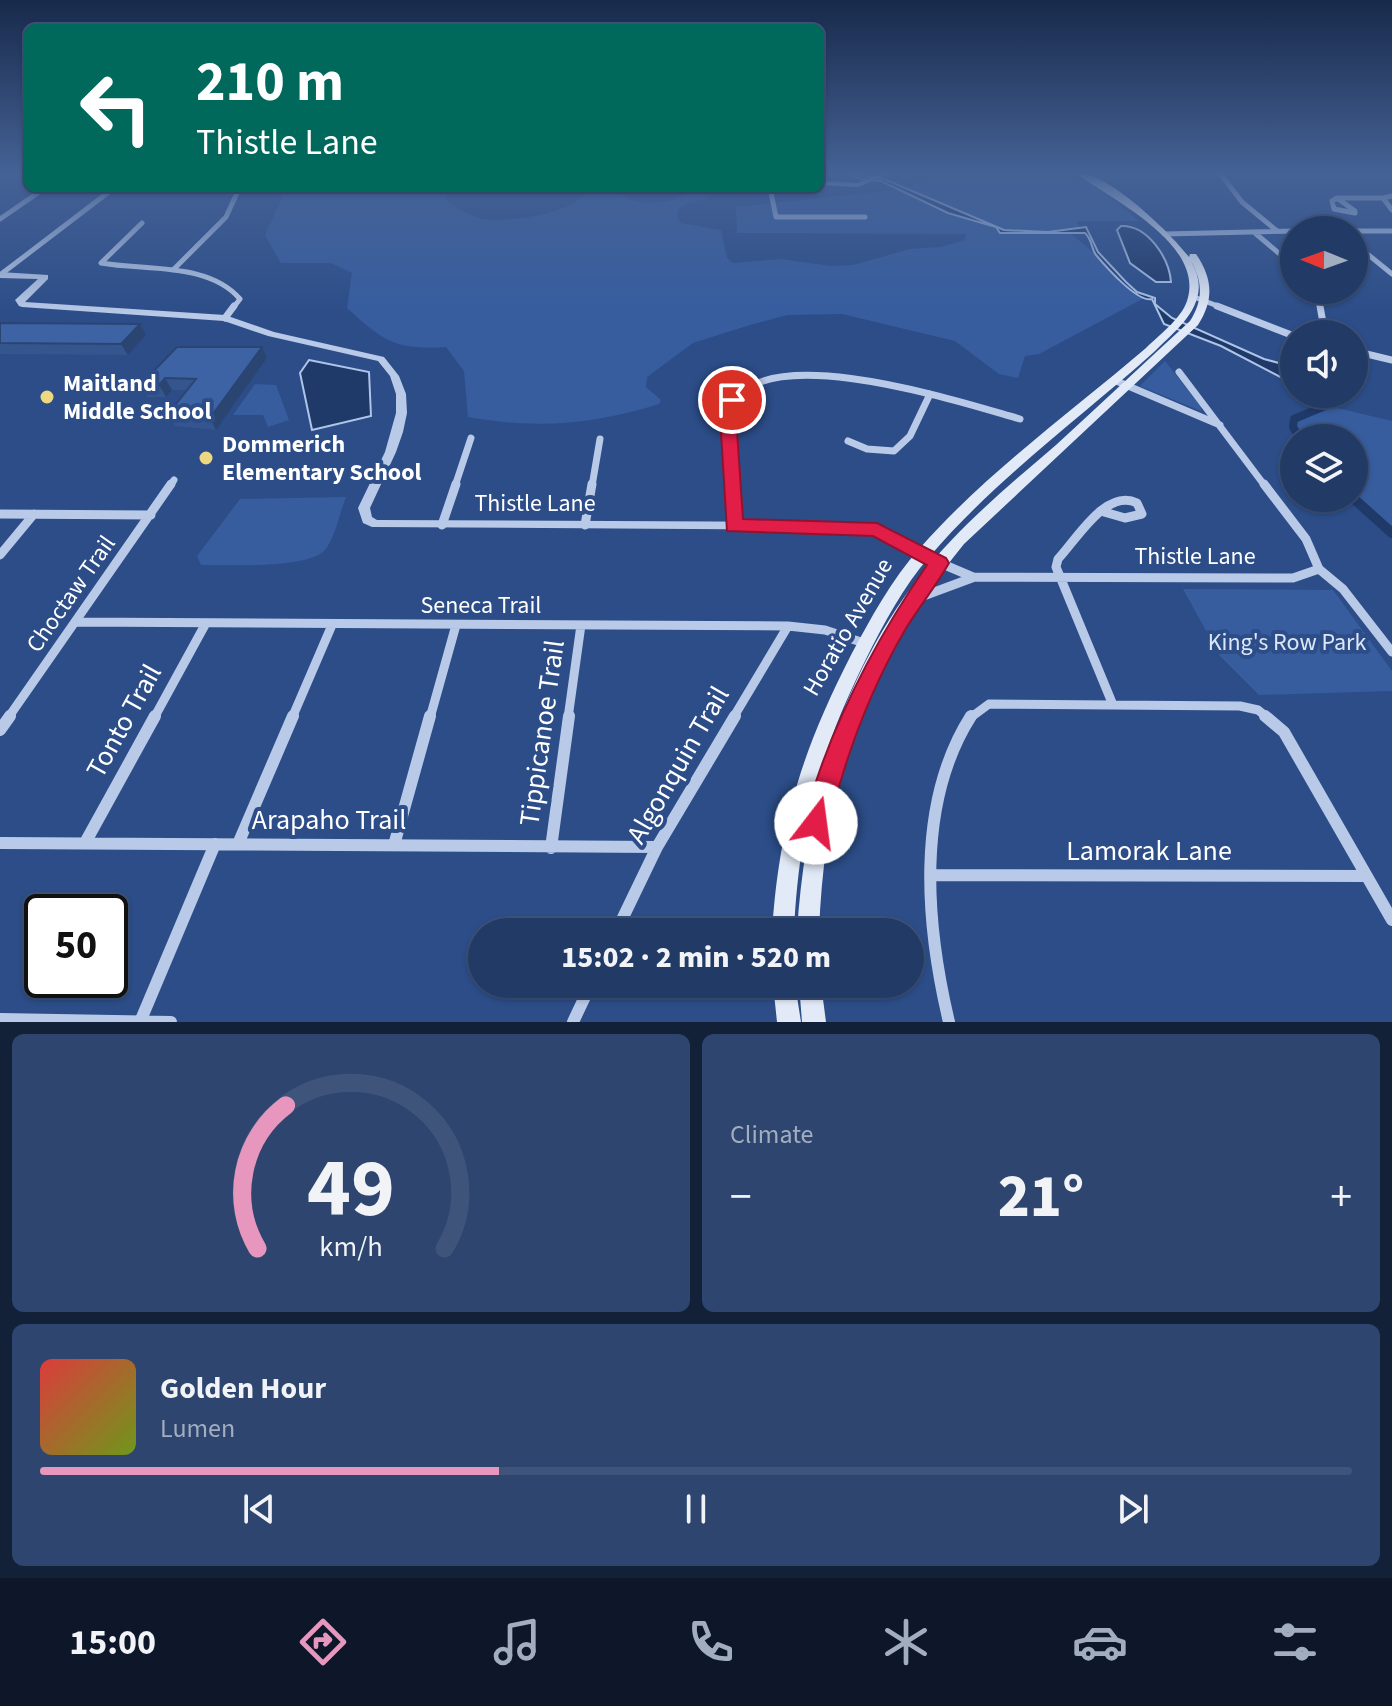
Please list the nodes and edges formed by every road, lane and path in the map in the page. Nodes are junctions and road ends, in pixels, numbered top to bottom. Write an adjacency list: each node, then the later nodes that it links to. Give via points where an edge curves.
1 (72, 220): 16 (street)
2 (223, 220): 14 (street)
3 (1152, 220): 11 (main road)
4 (1156, 220): 11 (main road)
5 (1264, 220): 7 (street)
6 (142, 223): 14 (street, via 101,263)
7 (1278, 231): 10 (street)
8 (1368, 231): 9 (street)
9 (1392, 231)
10 (1255, 232): 11 (street); 12 (street)
11 (1169, 234): 17 (main road, via 1192,270); 18 (main road, via 1203,272)
12 (1280, 254)
13 (1368, 254): 15 (street)
14 (174, 269): 19 (street, via 232,287 240,299)
15 (1392, 274)
16 (0, 275): 19 (street, Thistle Lane, via 45,277 19,300 22,304)
17 (1194, 297): 18 (street); 21 (main road)
18 (1207, 300): 20 (street); 21 (main road, via 1194,323)
19 (225, 318): 40 (street, Thistle Lane, via 271,334 363,353 381,359 395,372 402,388 400,431 364,514 376,524)
20 (1280, 330)
21 (1176, 332): 25 (main road, Horatio Avenue); 26 (main road, Horatio Avenue)
22 (1368, 354): 23 (street)
23 (1392, 360)
24 (1179, 372): 29 (street)
25 (1114, 380): 26 (street); 33 (main road, Horatio Avenue)
26 (1128, 386): 29 (street); 34 (main road, Horatio Avenue)
27 (930, 394): 28 (street); 32 (street, via 910,442 895,451 862,449); 42 (street, via 881,379 837,374 745,387 732,400 728,416)
28 (1020, 419)
29 (1221, 425): 46 (street, via 1306,539)
30 (471, 438): 40 (street)
31 (600, 439): 41 (street)
32 (848, 441)
33 (1029, 455): 34 (main road); 43 (main road, Horatio Avenue)
34 (1043, 463): 45 (main road, Horatio Avenue)
35 (174, 480): 39 (street, Choctaw Trail)
36 (1104, 512): 48 (street, via 1058,559)
37 (0, 514): 38 (street)
38 (34, 514): 39 (street); 44 (street)
39 (151, 515): 50 (street, Choctaw Trail)
40 (442, 525): 41 (street, Thistle Lane)
41 (585, 525): 42 (street, Thistle Lane)
42 (734, 526): 43 (street, Thistle Lane, via 851,526 877,530)
43 (924, 554): 45 (street, Thistle Lane); 56 (main road, Horatio Avenue, via 888,604)
44 (0, 555)
45 (940, 563): 47 (street, Thistle Lane); 49 (main road, Horatio Avenue)
46 (1319, 569): 48 (street, Thistle Lane, via 1293,578); 57 (street, via 1343,589)
47 (973, 577): 48 (street, Thistle Lane); 49 (street)
48 (1059, 578): 58 (street)
49 (912, 601): 56 (main road, Horatio Avenue)
50 (75, 622): 51 (street, Seneca Trail); 59 (street, Choctaw Trail)
51 (206, 623): 52 (street, Seneca Trail); 61 (street, Tonto Trail)
52 (332, 625): 53 (street, Seneca Trail); 63 (street)
53 (456, 625): 54 (street, Seneca Trail); 64 (street)
54 (581, 625): 55 (street, Seneca Trail); 66 (street, Tippicanoe Trail)
55 (788, 626): 56 (street, Seneca Trail, via 825,630); 65 (street, Algonquin Trail)
56 (874, 647): 70 (main road, Horatio Avenue, via 835,703 797,803 784,876); 71 (main road, Horatio Avenue, via 816,823)
57 (1392, 652)
58 (1113, 705): 67 (street, via 989,704 971,713 950,757 938,806); 68 (street, via 1258,710 1284,732)
59 (0, 730)
60 (0, 843): 61 (street, Arapaho Trail)
61 (85, 843): 62 (street, Arapaho Trail)
62 (215, 844): 63 (street, Arapaho Trail); 77 (street)
63 (238, 844): 64 (street, Arapaho Trail)
64 (394, 845): 66 (street, Arapaho Trail)
65 (657, 847): 66 (street, Arapaho Trail); 69 (street, Algonquin Trail)
66 (551, 848)
67 (932, 875): 68 (street, Lamorak Lane); 82 (street, via 931,922)
68 (1366, 876): 72 (street)
69 (623, 918)
70 (783, 918)
71 (808, 918)
72 (1392, 920)
73 (584, 998): 79 (street)
74 (786, 998): 80 (main road)
75 (811, 998): 81 (main road)
76 (0, 1019): 77 (street)
77 (140, 1022): 78 (street)
78 (171, 1022)
79 (573, 1022)
80 (789, 1022)
81 (814, 1022)
82 (949, 1022)

